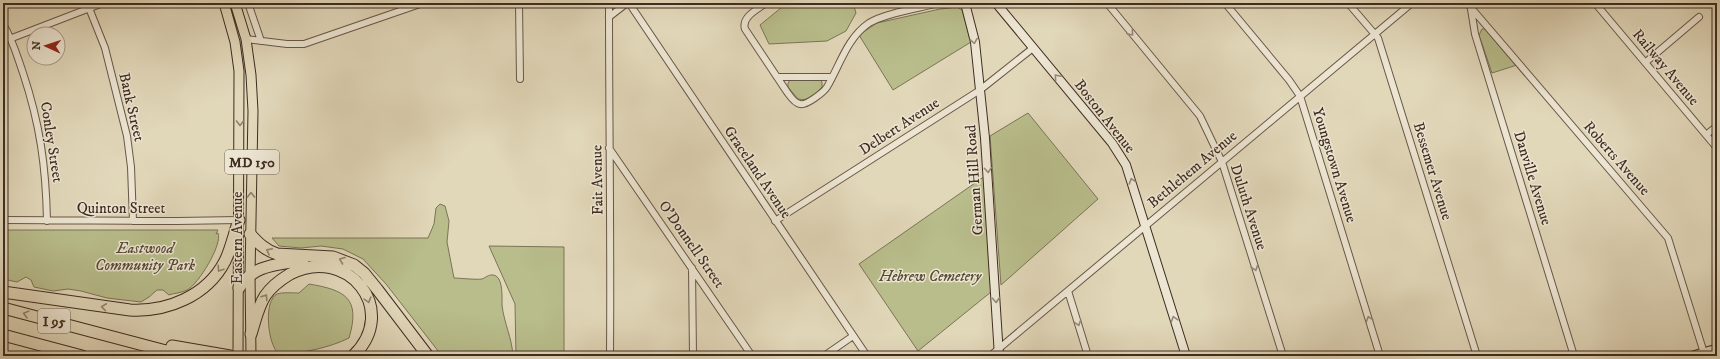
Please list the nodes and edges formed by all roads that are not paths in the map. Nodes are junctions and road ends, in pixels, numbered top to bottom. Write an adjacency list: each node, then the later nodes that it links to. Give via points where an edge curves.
1 (103, 3): 21 (street)
2 (224, 3): 30 (main road, Eastern Avenue / MD 150)
3 (228, 3): 27 (main road, via 239,36)
4 (236, 3): 27 (main road, Eastern Avenue / MD 150)
5 (248, 3): 28 (street)
6 (423, 3): 28 (street, via 314,42 296,44)
7 (519, 3): 34 (street)
8 (610, 3): 22 (street, Fait Avenue)
9 (628, 3): 22 (street); 47 (street, Graceland Avenue)
10 (766, 3): 32 (street, via 745,20 744,24)
11 (939, 3): 19 (street)
12 (965, 3): 36 (street, German Hill Road, one-way to 36, via 975,42)
13 (996, 3): 29 (street, Boston Avenue)
14 (1106, 3): 42 (street, Duluth Avenue, one-way to 42, via 1200,116)
15 (1225, 3): 37 (street, Youngstown Avenue, via 1290,80)
16 (1348, 3): 25 (street, Bessemer Avenue)
17 (1412, 3): 25 (street, Bethlehem Avenue)
18 (1594, 3): 31 (street, Railway Avenue)
19 (921, 5): 33 (street, via 883,17 863,28 851,42)
20 (1469, 5): 63 (street, Roberts Avenue, via 1668,238); 82 (street, Danville Avenue)
21 (88, 6): 26 (street); 46 (street, Bank Street, via 105,48 127,136)
22 (609, 17): 40 (street, Fait Avenue)
23 (1699, 17): 31 (street)
24 (3, 24): 26 (street, Conley Street)
25 (1375, 35): 37 (street, Bethlehem Avenue); 81 (street, Bessemer Avenue)
26 (12, 38): 45 (street, Conley Street, via 38,123)
27 (246, 39): 28 (street); 35 (main road, Eastern Avenue / MD 150)
28 (261, 41)
29 (1033, 48): 36 (street, Delbert Avenue); 48 (street, Boston Avenue, one-way to 29, via 1126,165 1119,152)
30 (236, 50): 35 (main road, via 243,54 247,84); 44 (main road, Eastern Avenue / MD 150, one-way to 44, via 240,109)
31 (1646, 62): 39 (street, Railway Avenue)
32 (777, 77): 33 (street); 33 (street, via 794,100 803,104 824,91)
33 (832, 77)
34 (520, 79)
35 (252, 89): 49 (main road, Eastern Avenue / MD 150, one-way to 35)
36 (980, 90): 47 (street, Delbert Avenue); 62 (street, German Hill Road, one-way to 62, via 991,210)
37 (1300, 96): 42 (street, Bethlehem Avenue); 80 (street, Youngstown Avenue, one-way to 37)
38 (1717, 126): 39 (street)
39 (1706, 135): 41 (street, Railway Avenue)
40 (609, 148): 51 (street, O'Donnell Street); 71 (street, Fait Avenue)
41 (1717, 148)
42 (1222, 162): 48 (street, Bethlehem Avenue); 79 (street, Duluth Avenue, one-way to 79)
43 (3, 220): 45 (street, Quinton Street)
44 (239, 220): 46 (street, Quinton Street); 53 (main road, Eastern Avenue / MD 150); 55 (highway, one-way to 55, via 226,260 218,273 196,294 169,306 144,311 130,310)
45 (47, 221): 46 (street, Quinton Street)
46 (133, 221)
47 (776, 221): 60 (street, Graceland Avenue)
48 (1146, 225): 54 (street, Bethlehem Avenue); 78 (street, Boston Avenue, one-way to 48)
49 (250, 234): 50 (highway, one-way to 49, via 277,254 268,251); 52 (main road, Eastern Avenue / MD 150)
50 (321, 256): 52 (highway, via 269,266); 70 (highway, one-way to 50, via 364,273 343,260)
51 (692, 267): 72 (street); 73 (street, O'Donnell Street)
52 (250, 274): 53 (highway); 57 (main road, Eastern Avenue / MD 150)
53 (239, 288): 67 (main road, Eastern Avenue / MD 150)
54 (1068, 291): 62 (street, Bethlehem Avenue); 77 (street, one-way to 77)
55 (3, 292)
56 (3, 308): 59 (highway, I 95, one-way to 56)
57 (251, 334): 68 (main road, Eastern Avenue / MD 150); 69 (highway, one-way to 69, via 260,306 274,285 297,270 331,267 359,283 370,304 370,330 361,348)
58 (3, 335): 64 (highway, I 95)
59 (104, 335): 65 (highway, I 95); 66 (highway)
60 (853, 336): 74 (street); 75 (street, Graceland Avenue)
61 (1717, 349): 63 (main road)
62 (999, 352): 76 (street, Bethlehem Avenue)
63 (1704, 353): 83 (main road)
64 (82, 356)
65 (185, 356)
66 (230, 356)
67 (238, 356)
68 (251, 356)
69 (353, 356)
70 (428, 356)
71 (610, 356)
72 (693, 356)
73 (752, 356)
74 (824, 356)
75 (866, 356)
76 (990, 356)
77 (1088, 356)
78 (1186, 356)
79 (1283, 356)
80 (1380, 356)
81 (1477, 356)
82 (1574, 356)
83 (1693, 356)

